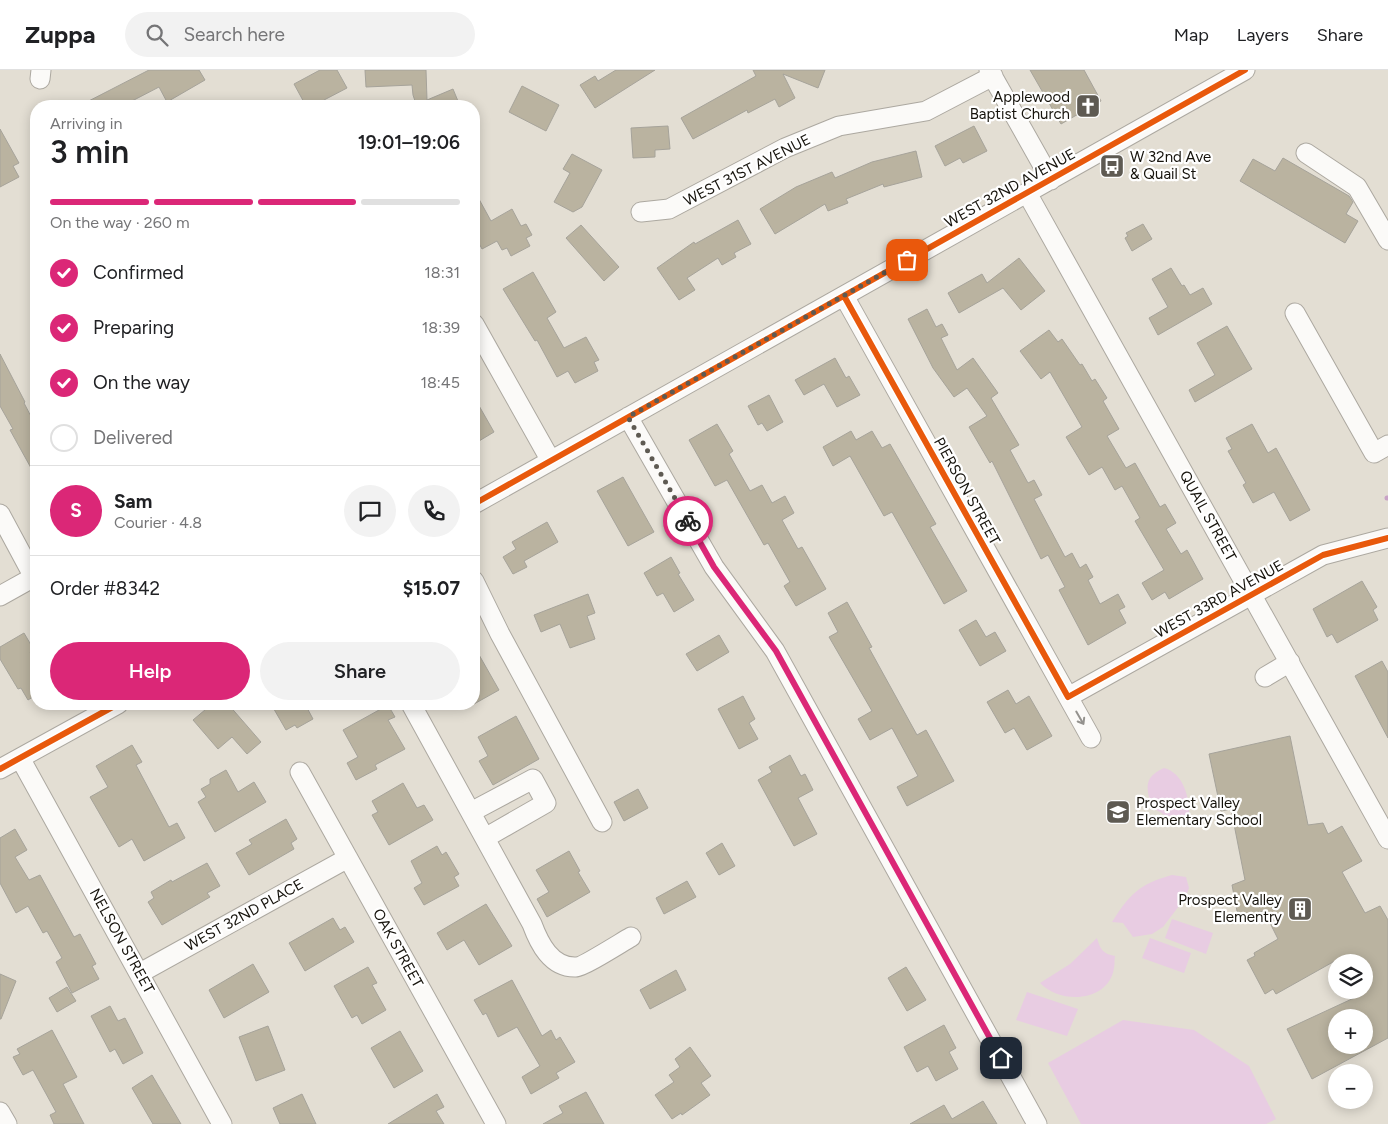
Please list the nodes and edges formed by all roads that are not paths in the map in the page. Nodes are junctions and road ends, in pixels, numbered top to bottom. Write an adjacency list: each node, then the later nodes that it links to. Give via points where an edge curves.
1 (1245, 70): 4 (street, WEST 32ND AVENUE)
2 (991, 73): 4 (street); 6 (street, WEST 31ST AVENUE, via 926,112 839,126 785,148 669,209)
3 (1306, 153): 7 (street, via 1357,187)
4 (1051, 180): 5 (street, WEST 32ND AVENUE)
5 (1028, 193): 8 (street, WEST 32ND AVENUE); 20 (street, QUAIL STREET)
6 (641, 212)
7 (1388, 240)
8 (844, 296): 11 (street, WEST 32ND AVENUE); 24 (street, PIERSON STREET)
9 (1295, 313): 12 (street, via 1374,453)
10 (480, 339): 13 (street)
11 (628, 417): 13 (street, WEST 32ND AVENUE); 42 (street, via 714,567 776,651)
12 (1388, 444)
13 (551, 461): 14 (street, WEST 32ND AVENUE)
14 (480, 501)
15 (0, 514): 17 (street)
16 (1388, 538): 20 (street, WEST 33RD AVENUE, via 1323,555)
17 (30, 570)
18 (30, 581): 21 (street)
19 (480, 593): 32 (street)
20 (1252, 595): 22 (street, QUAIL STREET); 24 (street, WEST 33RD AVENUE)
21 (0, 596)
22 (1290, 662): 23 (street); 34 (street, QUAIL STREET)
23 (1264, 677)
24 (1068, 698): 27 (street, PIERSON STREET, one-way to 27)
25 (103, 710): 28 (street)
26 (414, 710): 31 (street)
27 (1091, 738)
28 (20, 758): 29 (street); 37 (street, NELSON STREET)
29 (0, 769)
30 (300, 772): 35 (street, OAK STREET)
31 (471, 812): 33 (street); 33 (street, via 533,779 546,803)
32 (602, 822)
33 (485, 838): 36 (street, via 548,955 562,965 578,967)
34 (1388, 838)
35 (348, 858): 37 (street, WEST 32ND PLACE); 41 (street, OAK STREET)
36 (630, 937)
37 (140, 973): 40 (street, NELSON STREET)
38 (0, 1112): 39 (street)
39 (7, 1124)
40 (222, 1124)
41 (496, 1124)
42 (1037, 1124)

